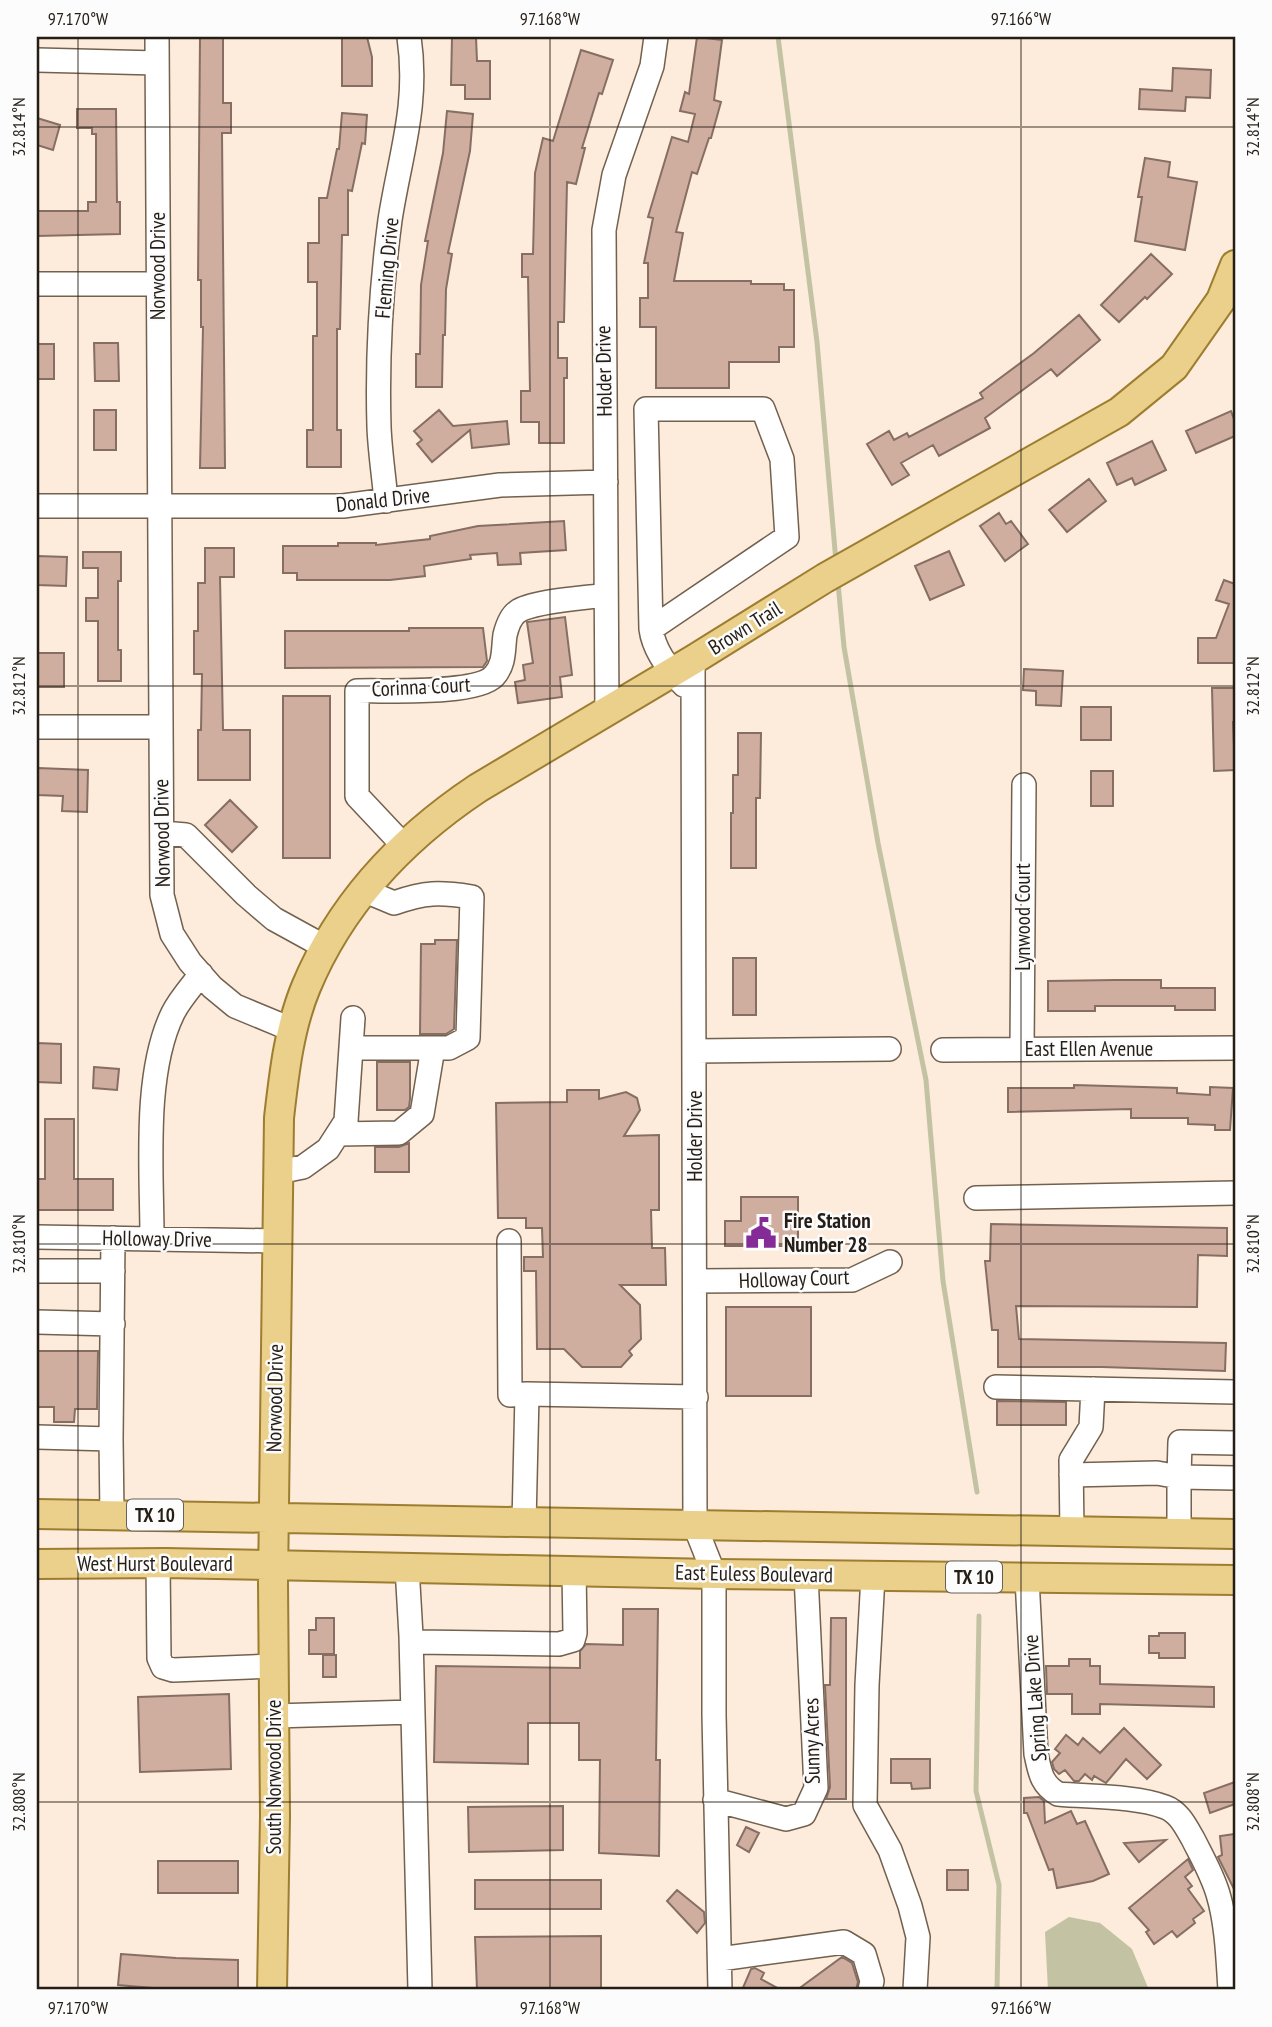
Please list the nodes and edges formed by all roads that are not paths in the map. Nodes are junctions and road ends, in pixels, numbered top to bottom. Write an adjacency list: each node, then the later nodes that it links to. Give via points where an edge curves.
1 (157, 37): 5 (street, Norwood Drive)
2 (409, 37): 10 (street, Fleming Drive, via 411,120 390,220 381,323 379,429)
3 (656, 37): 9 (street, Holder Drive, via 652,66 614,175 604,230)
4 (37, 60): 5 (street)
5 (157, 63): 8 (street, Norwood Drive)
6 (1235, 265): 15 (main road, Brown Trail, via 1221,300 1174,367 1119,412 851,562)
7 (37, 284): 8 (street)
8 (158, 284): 12 (street, Norwood Drive)
9 (606, 482): 10 (street, Donald Drive, via 500,485); 13 (street, Holder Drive)
10 (386, 501): 12 (street, Donald Drive, via 343,506)
11 (37, 506): 12 (street, Donald Drive)
12 (160, 506): 18 (street, Norwood Drive)
13 (606, 595): 16 (street, Holder Drive); 21 (street, Corinna Court, via 528,606 515,613 507,626 502,661 494,676 480,684 440,690 357,691 357,796)
14 (652, 629): 14 (street, Holder Drive, via 787,537 782,460 763,409 646,409); 15 (street, Holder Drive, via 653,642)
15 (682, 667): 16 (main road, Brown Trail); 33 (street, Holder Drive, via 693,695)
16 (607, 712): 21 (main road, Brown Trail, via 466,795)
17 (37, 727): 18 (street)
18 (160, 727): 20 (street, Norwood Drive)
19 (1024, 785): 31 (street, Lynwood Court)
20 (162, 833): 23 (street, via 186,835 274,919); 24 (street, Norwood Drive, via 162,895 172,933)
21 (404, 846): 22 (main road, Brown Trail)
22 (363, 890): 23 (main road, Brown Trail); 28 (street, via 394,903 419,894 472,897 468,1038 449,1048)
23 (325, 947): 26 (main road, Brown Trail, via 305,989)
24 (201, 974): 26 (street, Norwood Drive, via 235,1006); 40 (street, via 174,1011 157,1066 152,1117)
25 (353, 1018): 27 (street)
26 (293, 1030): 35 (main road, Norwood Drive, via 279,1118)
27 (351, 1048): 28 (street); 34 (street, via 346,1121)
28 (433, 1048): 34 (street, via 422,1114 399,1133)
29 (1235, 1048): 31 (street, East Ellen Avenue)
30 (889, 1049): 33 (street)
31 (1022, 1049): 32 (street, East Ellen Avenue)
32 (943, 1050)
33 (695, 1051): 46 (street, Holder Drive)
34 (338, 1134): 35 (street, via 328,1149 303,1167)
35 (278, 1172): 41 (main road, Norwood Drive)
36 (1235, 1193): 37 (street)
37 (976, 1198)
38 (37, 1237): 39 (street, Holloway Drive)
39 (113, 1238): 40 (street, Holloway Drive); 45 (street)
40 (152, 1238): 41 (street, Holloway Drive)
41 (278, 1241): 62 (main road, Norwood Drive)
42 (509, 1241): 52 (street, via 510,1395)
43 (890, 1262): 46 (street, Holloway Court, via 852,1280)
44 (37, 1271): 45 (street)
45 (113, 1271): 48 (street)
46 (696, 1281): 53 (street, Holder Drive)
47 (37, 1322): 48 (street)
48 (113, 1324): 55 (street)
49 (996, 1387): 50 (street)
50 (1093, 1389): 51 (street); 57 (street, via 1091,1427 1071,1460)
51 (1235, 1392)
52 (527, 1394): 53 (street); 63 (street)
53 (696, 1397): 64 (street, Holder Drive)
54 (37, 1437): 55 (street)
55 (111, 1439): 61 (street)
56 (1235, 1443): 58 (street, via 1180,1442)
57 (1071, 1475): 58 (street); 65 (street)
58 (1179, 1477): 59 (street); 66 (street)
59 (1235, 1478)
60 (37, 1514): 61 (main road, TX 10)
61 (112, 1515): 62 (main road, TX 10)
62 (274, 1516): 63 (main road, TX 10); 70 (main road, Norwood Drive)
63 (524, 1523): 64 (main road, TX 10)
64 (695, 1526): 65 (main road, TX 10); 73 (street, Holder Drive)
65 (1072, 1531): 66 (main road, TX 10)
66 (1179, 1533): 67 (main road, TX 10)
67 (1235, 1534)
68 (158, 1563): 69 (main road, West Hurst Boulevard / TX 10); 70 (main road, West Hurst Boulevard / TX 10); 79 (street, via 159,1658 163,1667)
69 (37, 1564)
70 (273, 1564): 71 (main road, East Euless Boulevard / TX 10); 79 (main road, South Norwood Drive)
71 (407, 1567): 72 (main road, East Euless Boulevard / TX 10); 78 (street)
72 (574, 1570): 73 (main road, East Euless Boulevard / TX 10); 78 (street, via 572,1640 559,1644 415,1642)
73 (714, 1574): 74 (main road, East Euless Boulevard / TX 10); 82 (street)
74 (806, 1575): 75 (main road, East Euless Boulevard / TX 10); 82 (street, Sunny Acres, via 816,1788 804,1814 786,1819)
75 (873, 1576): 76 (main road, East Euless Boulevard / TX 10); 88 (street, via 865,1805 890,1850 910,1906 918,1937)
76 (1027, 1578): 77 (main road, East Euless Boulevard / TX 10); 89 (street, Spring Lake Drive, via 1041,1779 1058,1794 1141,1802 1174,1812 1208,1867 1217,1893)
77 (1235, 1580)
78 (411, 1636): 80 (street)
79 (274, 1666): 81 (main road, South Norwood Drive)
80 (413, 1712): 81 (street); 85 (street)
81 (274, 1716): 84 (main road, South Norwood Drive)
82 (715, 1800): 83 (street)
83 (720, 1959): 86 (street); 87 (street, via 844,1942 864,1954)
84 (272, 1990)
85 (420, 1990)
86 (720, 1990)
87 (870, 1990)
88 (915, 1990)
89 (1230, 1990)

